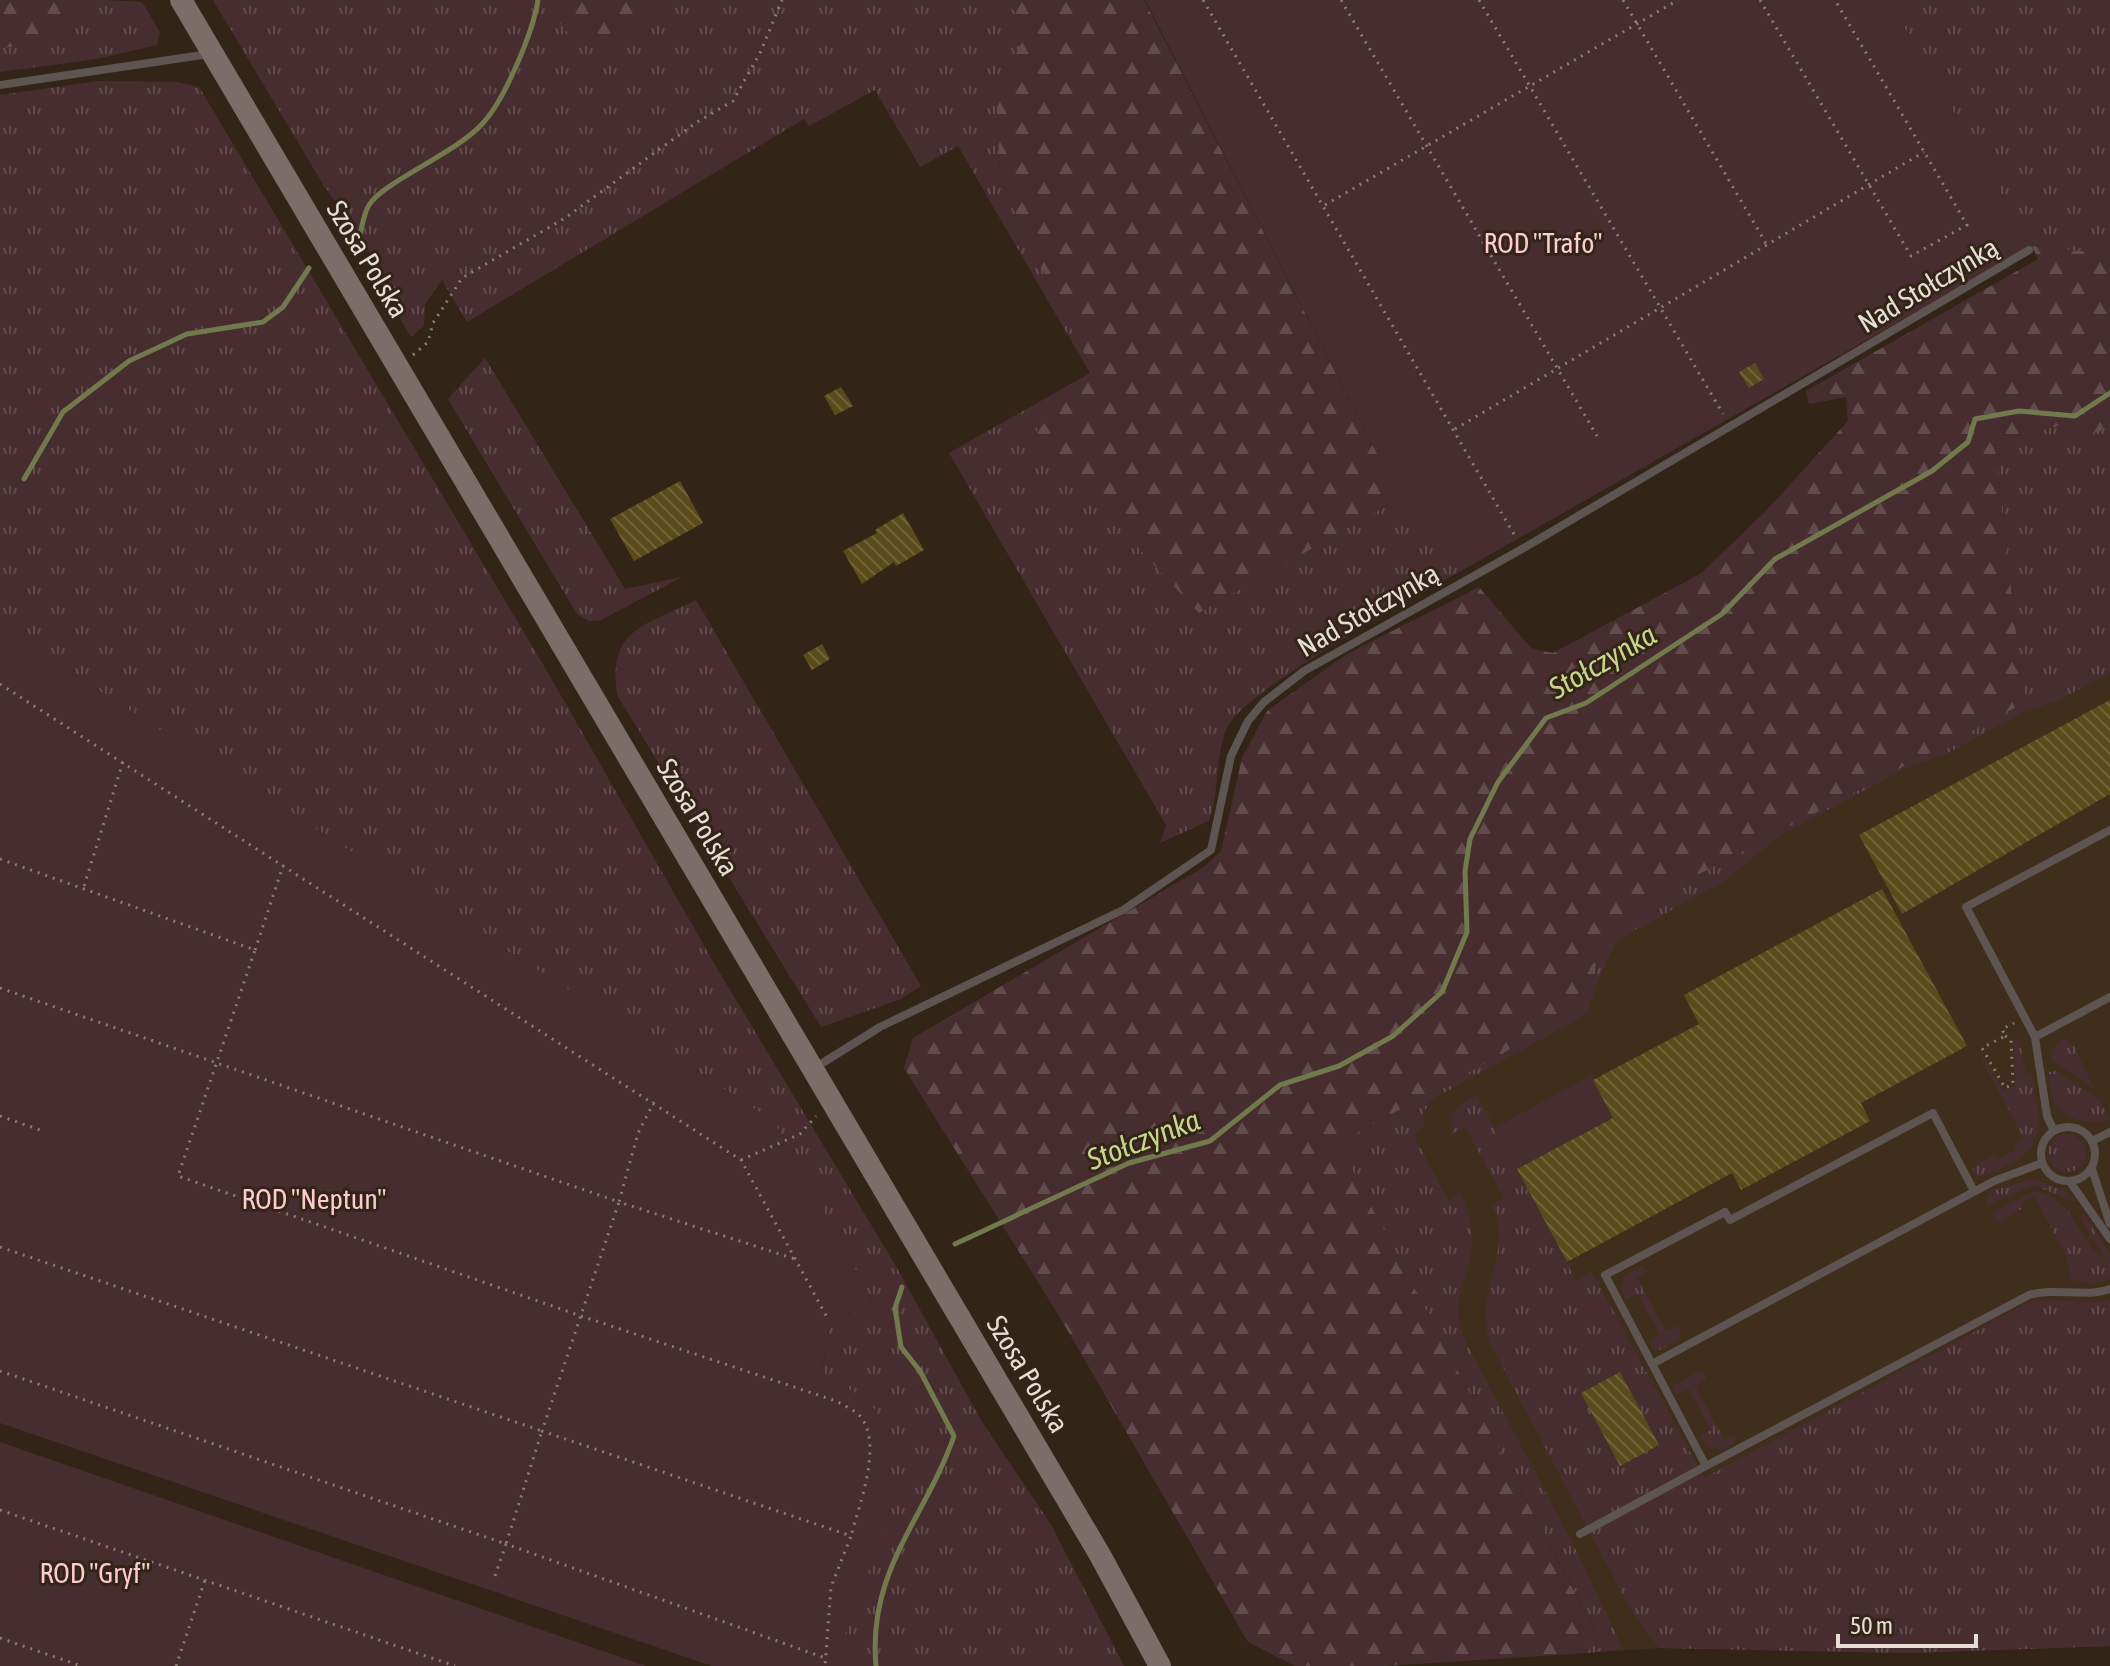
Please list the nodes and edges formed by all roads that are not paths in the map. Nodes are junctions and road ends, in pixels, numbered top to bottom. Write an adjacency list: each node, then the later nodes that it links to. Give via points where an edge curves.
1 (181, 0): 2 (street, Szosa Polska)
2 (213, 54): 3 (lane); 8 (street, Szosa Polska)
3 (0, 85)
4 (2029, 250): 8 (lane, Nad Stołczynką, via 1304,671 1248,721 1231,756 1211,850 1123,910 880,1027)
5 (2110, 830): 7 (lane, via 1966,907)
6 (2110, 997): 7 (lane)
7 (2035, 1037): 9 (lane)
8 (812, 1069): 22 (street, Szosa Polska, via 1093,1543)
9 (2054, 1131): 11 (lane, via 2076,1128); 12 (lane, via 2045,1139)
10 (2110, 1132): 11 (lane)
11 (2092, 1141): 13 (lane)
12 (2042, 1163): 14 (lane, via 2058,1180); 15 (lane)
13 (2092, 1169): 14 (lane); 16 (lane)
14 (2070, 1182): 17 (lane)
15 (1974, 1191): 19 (lane); 19 (lane, via 1933,1113 1730,1220 1725,1212 1605,1275)
16 (2110, 1224)
17 (2110, 1239)
18 (2110, 1289): 20 (lane, via 2029,1295)
19 (1652, 1364): 20 (lane)
20 (1706, 1466): 21 (lane)
21 (1580, 1534)
22 (1160, 1666)

